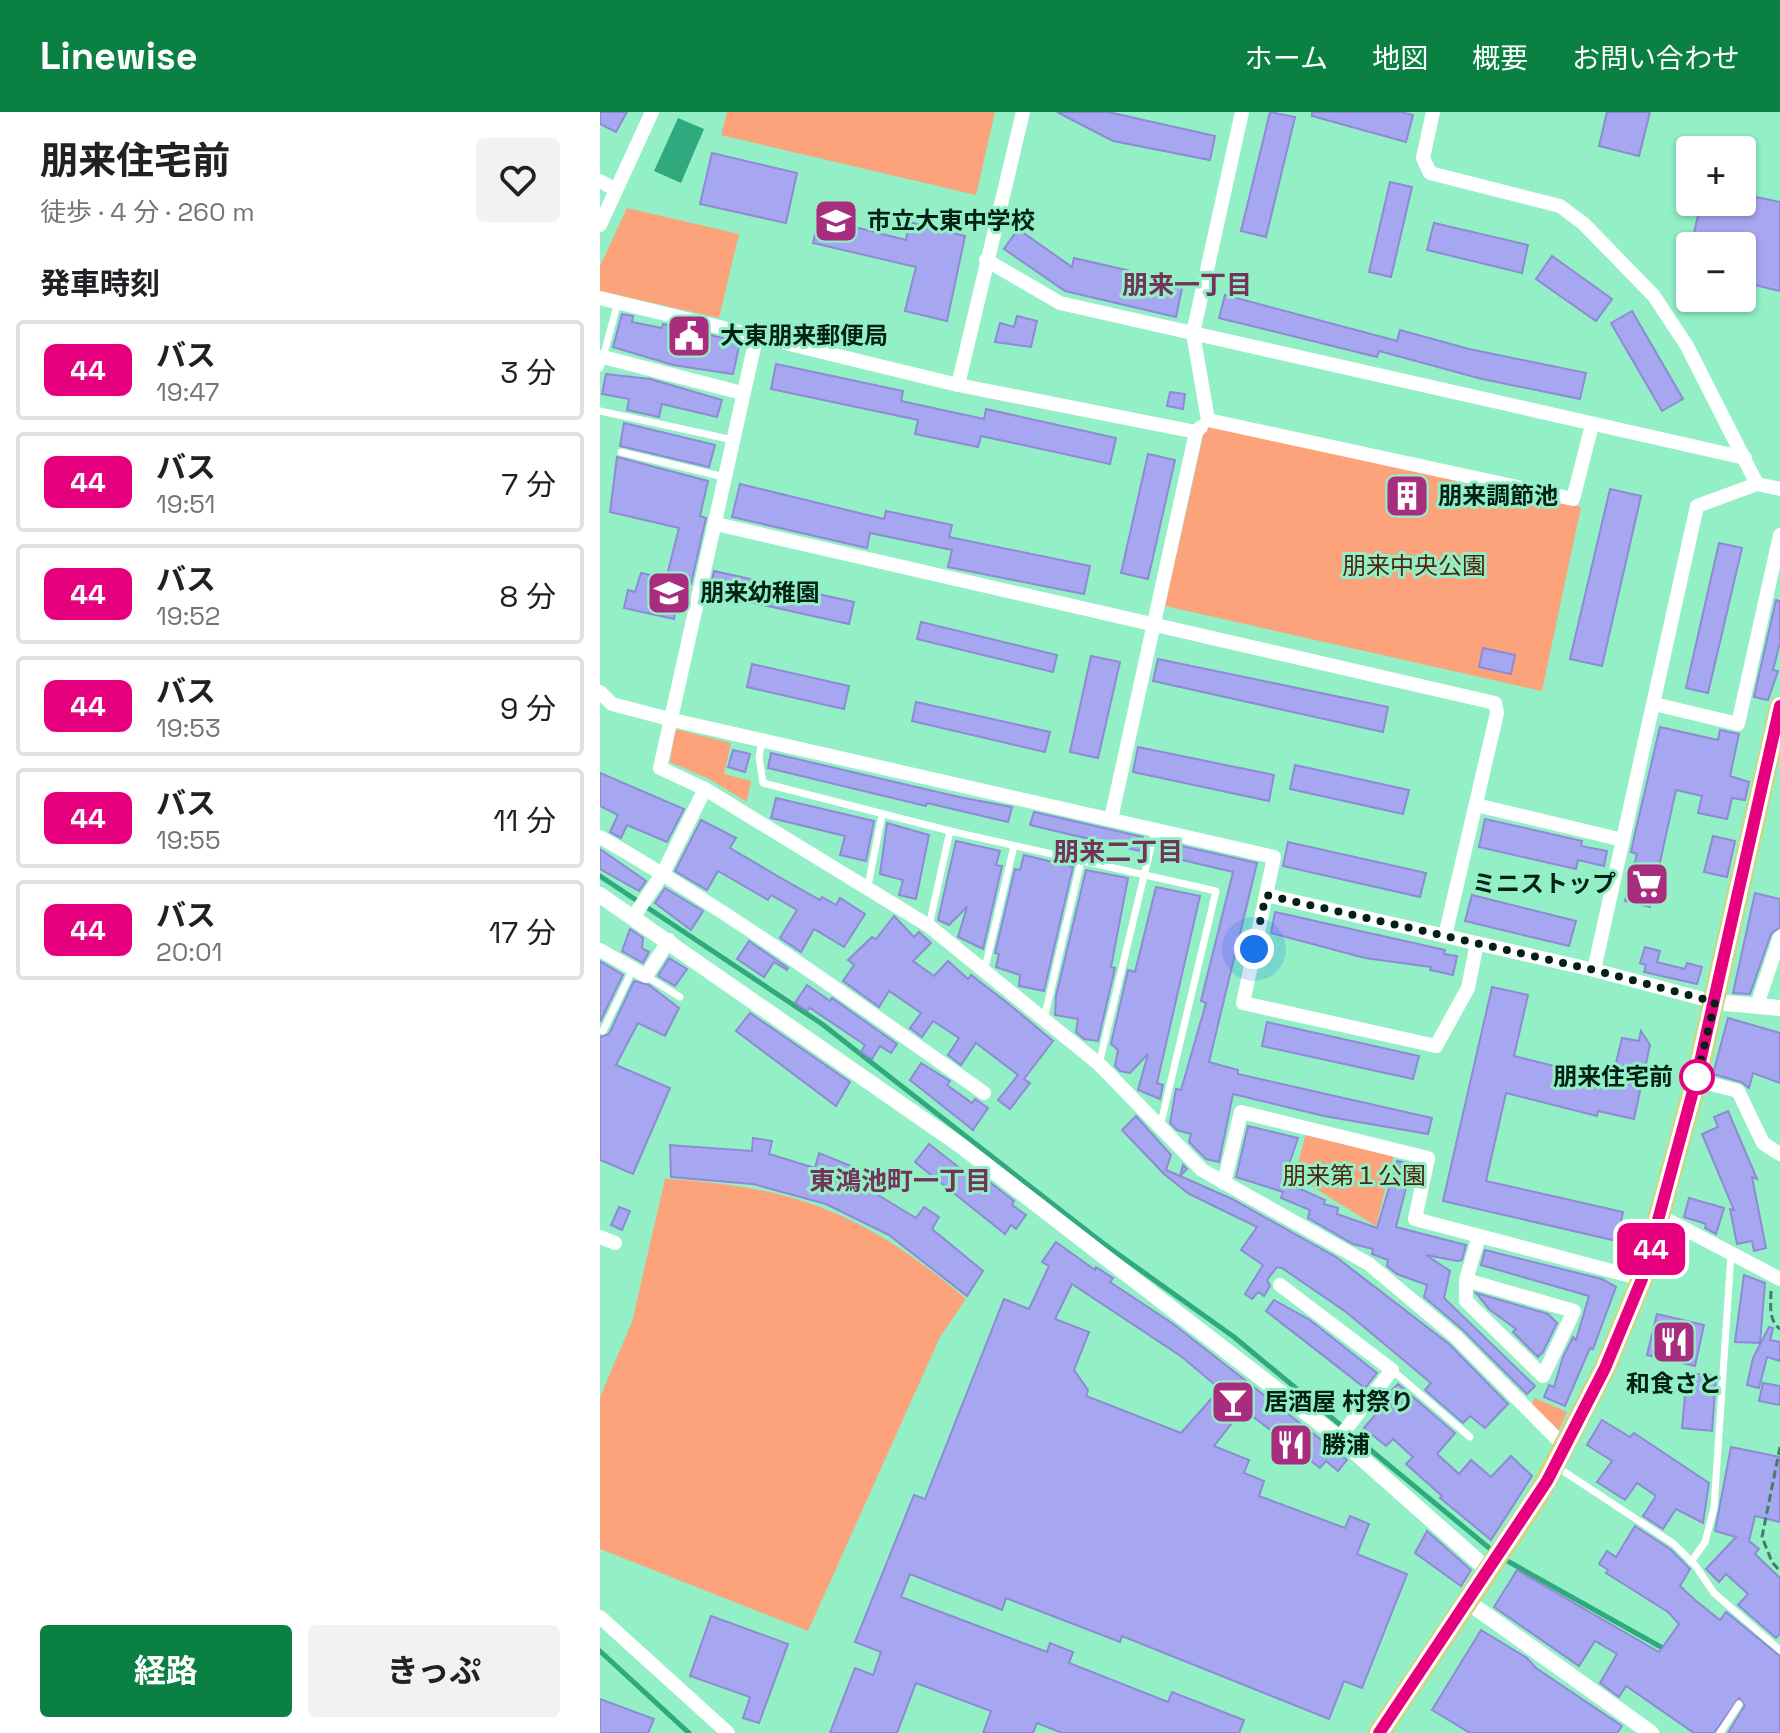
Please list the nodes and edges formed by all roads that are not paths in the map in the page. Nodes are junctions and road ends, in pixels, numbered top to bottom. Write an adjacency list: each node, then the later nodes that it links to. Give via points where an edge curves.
1 (652, 112): 6 (street)
2 (1023, 112): 8 (street)
3 (1242, 112): 11 (street)
4 (1433, 112): 22 (street, via 1423,158 1430,173 1560,206 1584,224 1654,296 1687,346)
5 (600, 181): 6 (street)
6 (616, 190): 7 (street)
7 (600, 225)
8 (986, 260): 11 (street, via 1060,303); 14 (street)
9 (600, 298): 10 (street)
10 (618, 302): 12 (street); 13 (lane)
11 (1193, 333): 17 (street); 18 (street)
12 (757, 334): 14 (street); 15 (street)
13 (602, 362): 15 (street)
14 (958, 385): 19 (street)
15 (742, 393): 20 (street)
16 (600, 411): 20 (lane)
17 (1208, 420): 18 (street, via 1573,499); 19 (street)
18 (1592, 425): 22 (street)
19 (1196, 432): 28 (street)
20 (733, 440): 23 (street)
21 (621, 452): 23 (lane)
22 (1745, 458): 24 (street)
23 (725, 477): 26 (street)
24 (1757, 484): 25 (street); 30 (street, via 1697,506)
25 (1780, 489)
26 (716, 524): 28 (street); 32 (street)
27 (1780, 535): 30 (street, via 1738,724)
28 (1153, 625): 35 (street, via 1495,703); 37 (street)
29 (600, 692): 32 (street, via 612,704)
30 (1654, 704): 41 (street)
31 (1780, 707): 60 (main road)
32 (673, 720): 33 (street); 34 (street, via 660,768)
33 (762, 740): 36 (lane, via 763,783); 37 (street)
34 (705, 789): 44 (street); 46 (street)
35 (1476, 805): 41 (street); 51 (street)
36 (882, 815): 39 (lane); 46 (lane)
37 (1111, 819): 38 (street)
38 (1155, 830): 45 (lane); 48 (street, via 1274,857)
39 (950, 831): 42 (lane); 50 (lane)
40 (600, 837): 44 (street)
41 (1623, 840): 56 (street)
42 (1014, 846): 43 (lane); 58 (lane)
43 (1081, 861): 45 (lane); 63 (lane)
44 (663, 873): 49 (street); 67 (street)
45 (1146, 876): 65 (lane); 68 (lane, via 1216,891)
46 (868, 886): 50 (street)
47 (600, 895): 49 (street)
48 (1266, 895): 51 (street); 54 (street, via 1243,1003 1436,1046 1468,988)
49 (636, 914): 53 (street)
50 (929, 926): 58 (street)
51 (1445, 936): 54 (street)
52 (1780, 937): 61 (street)
53 (669, 940): 57 (street); 81 (street, via 960,1145)
54 (1477, 943): 56 (street)
55 (600, 950): 57 (street)
56 (1594, 970): 60 (street)
57 (640, 973): 59 (lane); 64 (lane)
58 (984, 973): 63 (street)
59 (680, 997)
60 (1715, 1002): 61 (street); 66 (main road)
61 (1757, 1005): 62 (street)
62 (1780, 1008)
63 (1043, 1020): 65 (street)
64 (603, 1031)
65 (1099, 1064): 68 (street)
66 (1696, 1080): 69 (street, via 1738,1091 1763,1143); 71 (main road)
67 (984, 1093)
68 (1160, 1127): 70 (street, via 1202,1170)
69 (1780, 1154)
70 (1224, 1183): 72 (street, via 1241,1112 1428,1158 1415,1219); 83 (street, via 1369,1264 1456,1337)
71 (1662, 1217): 75 (street); 77 (main road)
72 (1479, 1236): 77 (street); 78 (street)
73 (600, 1237): 74 (street)
74 (615, 1243)
75 (1731, 1254): 76 (street); 85 (lane, via 1714,1508 1705,1542)
76 (1776, 1277)
77 (1642, 1279): 83 (main road)
78 (1466, 1280): 78 (street, via 1466,1301 1543,1376 1574,1311)
79 (1280, 1285): 80 (street)
80 (1392, 1370): 81 (street); 82 (lane)
81 (1340, 1437): 84 (street)
82 (1470, 1437)
83 (1561, 1457): 84 (main road); 85 (lane)
84 (1496, 1561): 86 (main road)
85 (1691, 1562): 88 (lane, via 1714,1593)
86 (1468, 1602): 91 (main road); 92 (street)
87 (600, 1617): 90 (street)
88 (1780, 1650)
89 (1739, 1704): 93 (lane)
90 (728, 1733)
91 (1379, 1733)
92 (1651, 1733)
93 (1720, 1733)

